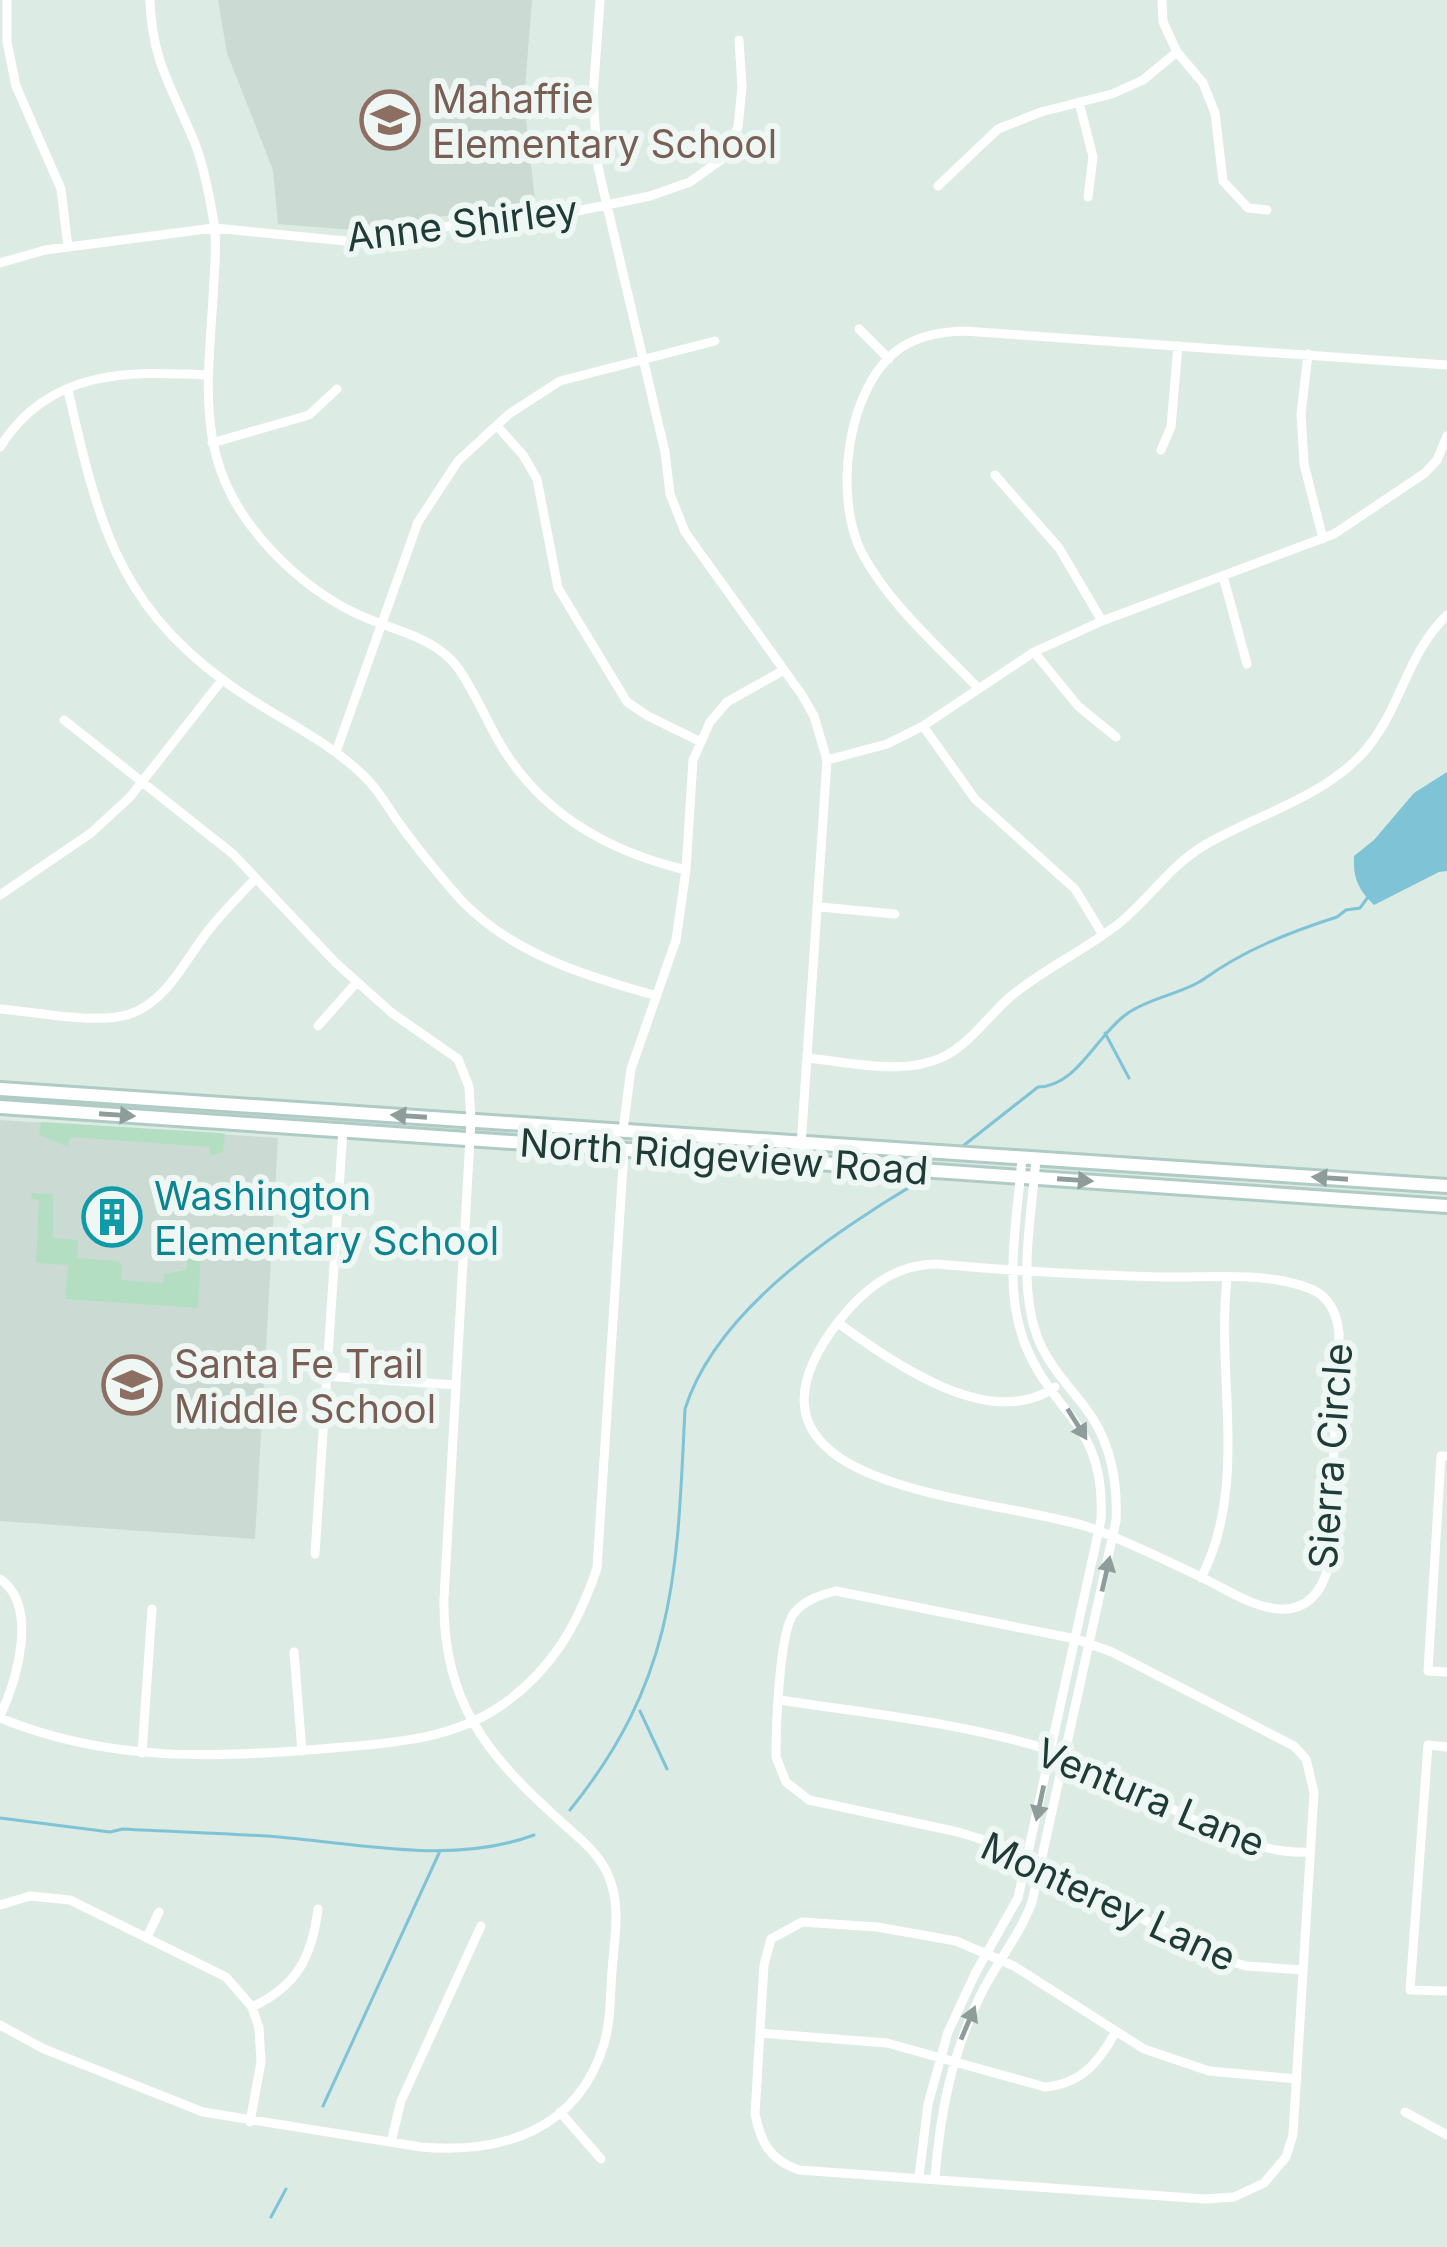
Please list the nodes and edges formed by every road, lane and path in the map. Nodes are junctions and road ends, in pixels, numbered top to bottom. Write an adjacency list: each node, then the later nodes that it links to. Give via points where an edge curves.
1 (7, 0): 13 (street, via 16,86 61,189)
2 (150, 0): 12 (street, via 151,38 197,148)
3 (600, 0): 10 (street, via 593,96)
4 (1162, 0): 6 (street, via 1162,22)
5 (739, 40): 10 (street, Anne Shirley, via 738,127 722,159 690,182)
6 (1177, 52): 7 (street, via 1143,80); 11 (street, via 1215,113 1223,181 1248,208)
7 (1079, 102): 8 (street, via 998,129); 9 (street, via 1093,157)
8 (938, 186)
9 (1088, 197)
10 (606, 204): 12 (street, Anne Shirley, via 509,225 356,242); 19 (street)
11 (1267, 209)
12 (214, 227): 13 (street, Anne Shirley); 22 (street)
13 (68, 247): 14 (street, Anne Shirley)
14 (0, 263)
15 (859, 329): 20 (street)
16 (715, 341): 19 (street)
17 (1178, 346): 18 (street); 20 (street, via 938,332); 29 (street, via 1172,427)
18 (1308, 354): 21 (street); 31 (street, via 1304,464)
19 (641, 357): 25 (street, via 560,381); 38 (street, via 685,532)
20 (889, 359): 40 (street, via 850,442 848,517 880,583)
21 (1447, 365)
22 (208, 375): 24 (street, via 113,373); 27 (street)
23 (338, 389): 27 (street, via 310,416)
24 (68, 390): 28 (street, via 41,403); 39 (street, via 101,525 124,573 152,614)
25 (496, 426): 35 (street, via 458,460 418,522); 44 (street, via 538,478 558,588 627,702)
26 (1447, 436): 31 (street, via 1425,472)
27 (212, 443): 35 (street, via 244,519 277,556 314,588)
28 (0, 447)
29 (1162, 450)
30 (995, 476): 34 (street, via 1059,548)
31 (1323, 539): 32 (street)
32 (1223, 576): 34 (street); 37 (street)
33 (1447, 615): 53 (street, via 1424,640 1380,732 1351,765 1201,848)
34 (1102, 621): 36 (street)
35 (381, 623): 45 (street); 48 (street, via 433,645 456,665 506,753 546,803 606,843)
36 (1034, 652): 40 (street); 43 (street)
37 (1247, 664)
38 (784, 670): 44 (street, via 728,702); 46 (street)
39 (222, 680): 45 (street); 47 (street)
40 (977, 688): 42 (street)
41 (64, 721): 47 (street)
42 (923, 726): 46 (street); 53 (street, via 975,799 1075,889)
43 (1116, 737)
44 (701, 742): 48 (street)
45 (335, 752): 55 (street, via 369,781 465,904 574,973)
46 (827, 760): 51 (street)
47 (142, 780): 49 (street); 50 (street, via 91,833)
48 (686, 870): 55 (street)
49 (256, 878): 54 (street); 56 (street, via 158,997 130,1014)
50 (2, 890)
51 (820, 907): 52 (street); 58 (street)
52 (896, 914)
53 (1103, 935): 58 (street, via 1030,982 943,1057 908,1066)
54 (357, 982): 57 (street); 61 (street, via 458,1059)
55 (657, 996): 63 (street)
56 (0, 1009)
57 (318, 1026)
58 (807, 1058): 65 (street)
59 (0, 1089): 61 (main road, North Ridgeview Road, one-way to 59)
60 (0, 1107): 62 (main road, North Ridgeview Road, one-way to 62)
61 (471, 1120): 63 (main road, North Ridgeview Road); 64 (street)
62 (343, 1129): 64 (main road, North Ridgeview Road); 76 (street)
63 (622, 1130): 65 (main road, North Ridgeview Road)
64 (470, 1139): 66 (main road, North Ridgeview Road); 78 (street)
65 (801, 1142): 67 (main road, North Ridgeview Road); 68 (street)
66 (624, 1150): 68 (main road, North Ridgeview Road); 93 (street, via 596,1568 576,1622 546,1667)
67 (1029, 1158): 69 (street); 70 (main road, North Ridgeview Road, one-way to 67)
68 (800, 1161): 69 (main road, North Ridgeview Road)
69 (1028, 1177): 71 (main road, North Ridgeview Road, one-way to 71); 72 (street); 73 (street)
70 (1447, 1186)
71 (1447, 1205)
72 (1014, 1272): 73 (street, Sierra Circle); 75 (street, Sierra Circle, via 927,1264 899,1270); 79 (street, via 1025,1346)
73 (1028, 1273): 74 (street, Sierra Circle); 77 (street, via 1035,1330)
74 (1227, 1279): 84 (street, via 1228,1491); 84 (street, Sierra Circle, via 1310,1288 1338,1321 1329,1565 1318,1593 1292,1609 1256,1604)
75 (838, 1323): 79 (street, via 949,1390 1032,1400); 81 (street, Sierra Circle, via 803,1385 804,1413 818,1438 910,1490)
76 (324, 1376): 78 (street); 83 (street)
77 (1063, 1381): 79 (street); 82 (street, via 1109,1454)
78 (456, 1385): 93 (street, via 444,1629)
79 (1052, 1389): 81 (street, one-way to 81, via 1095,1457)
80 (1447, 1456): 90 (street, via 1428,1671)
81 (1100, 1532): 82 (street, Sierra Circle); 87 (street)
82 (1113, 1538): 84 (street, Sierra Circle); 88 (street, one-way to 82)
83 (315, 1554)
84 (1201, 1578)
85 (0, 1579): 92 (street, via 18,1600 20,1619)
86 (152, 1609): 97 (street)
87 (1076, 1639): 88 (street, Monterey Lane); 91 (street, Monterey Lane, via 836,1591 806,1602 789,1621); 96 (street)
88 (1089, 1644): 98 (street); 99 (street, Monterey Lane, via 1294,1746 1312,1774)
89 (294, 1652): 95 (street)
90 (1447, 1672)
91 (780, 1700): 96 (street, Ventura Lane); 100 (street, Monterey Lane, via 777,1766 809,1801 958,1832)
92 (0, 1717): 97 (street, via 64,1740)
93 (471, 1721): 95 (street, via 410,1741); 118 (street, via 510,1774 596,1854 614,1894 605,2041)
94 (1447, 1747): 110 (street, via 1428,1745 1410,1990)
95 (302, 1750): 97 (street)
96 (1052, 1750): 98 (street, Ventura Lane); 100 (street, one-way to 100)
97 (142, 1754)
98 (1066, 1755): 99 (street, Ventura Lane, via 1244,1840); 101 (street)
99 (1310, 1852): 109 (street, Monterey Lane)
100 (1028, 1856): 101 (street, Monterey Lane); 107 (street, via 1013,1910)
101 (1041, 1862): 108 (street, via 1028,1915); 109 (street, Monterey Lane, via 1198,1952)
102 (0, 1905): 106 (street, via 59,1897)
103 (318, 1909): 111 (street, via 304,1966)
104 (159, 1912): 106 (street)
105 (481, 1926): 122 (street, via 401,2101)
106 (147, 1937): 111 (street, via 226,1977)
107 (989, 1952): 108 (street, Monterey Lane); 113 (street, Monterey Lane, via 877,1927 793,1925 768,1946); 115 (street)
108 (1001, 1959): 114 (street, Monterey Lane); 116 (street, one-way to 108)
109 (1303, 1970): 117 (street, Monterey Lane)
110 (1447, 1991)
111 (252, 2007): 120 (street, via 261,2046)
112 (0, 2024): 120 (street, via 186,2106)
113 (760, 2033): 115 (street, via 886,2043); 124 (street, Monterey Lane, via 755,2114 771,2154 800,2170)
114 (1115, 2033): 116 (street, via 1090,2070 1054,2087); 117 (street, Monterey Lane, via 1183,2065)
115 (940, 2056): 116 (street); 124 (street)
116 (954, 2060): 125 (street)
117 (1297, 2079): 125 (street, Monterey Lane, via 1286,2157 1264,2183 1234,2198)
118 (560, 2112): 122 (street, via 493,2146); 123 (street)
119 (1405, 2112): 121 (street)
120 (250, 2122): 122 (street)
121 (1447, 2135)
122 (391, 2142)
123 (601, 2159)
124 (920, 2177): 125 (street, Monterey Lane)
125 (935, 2178)

